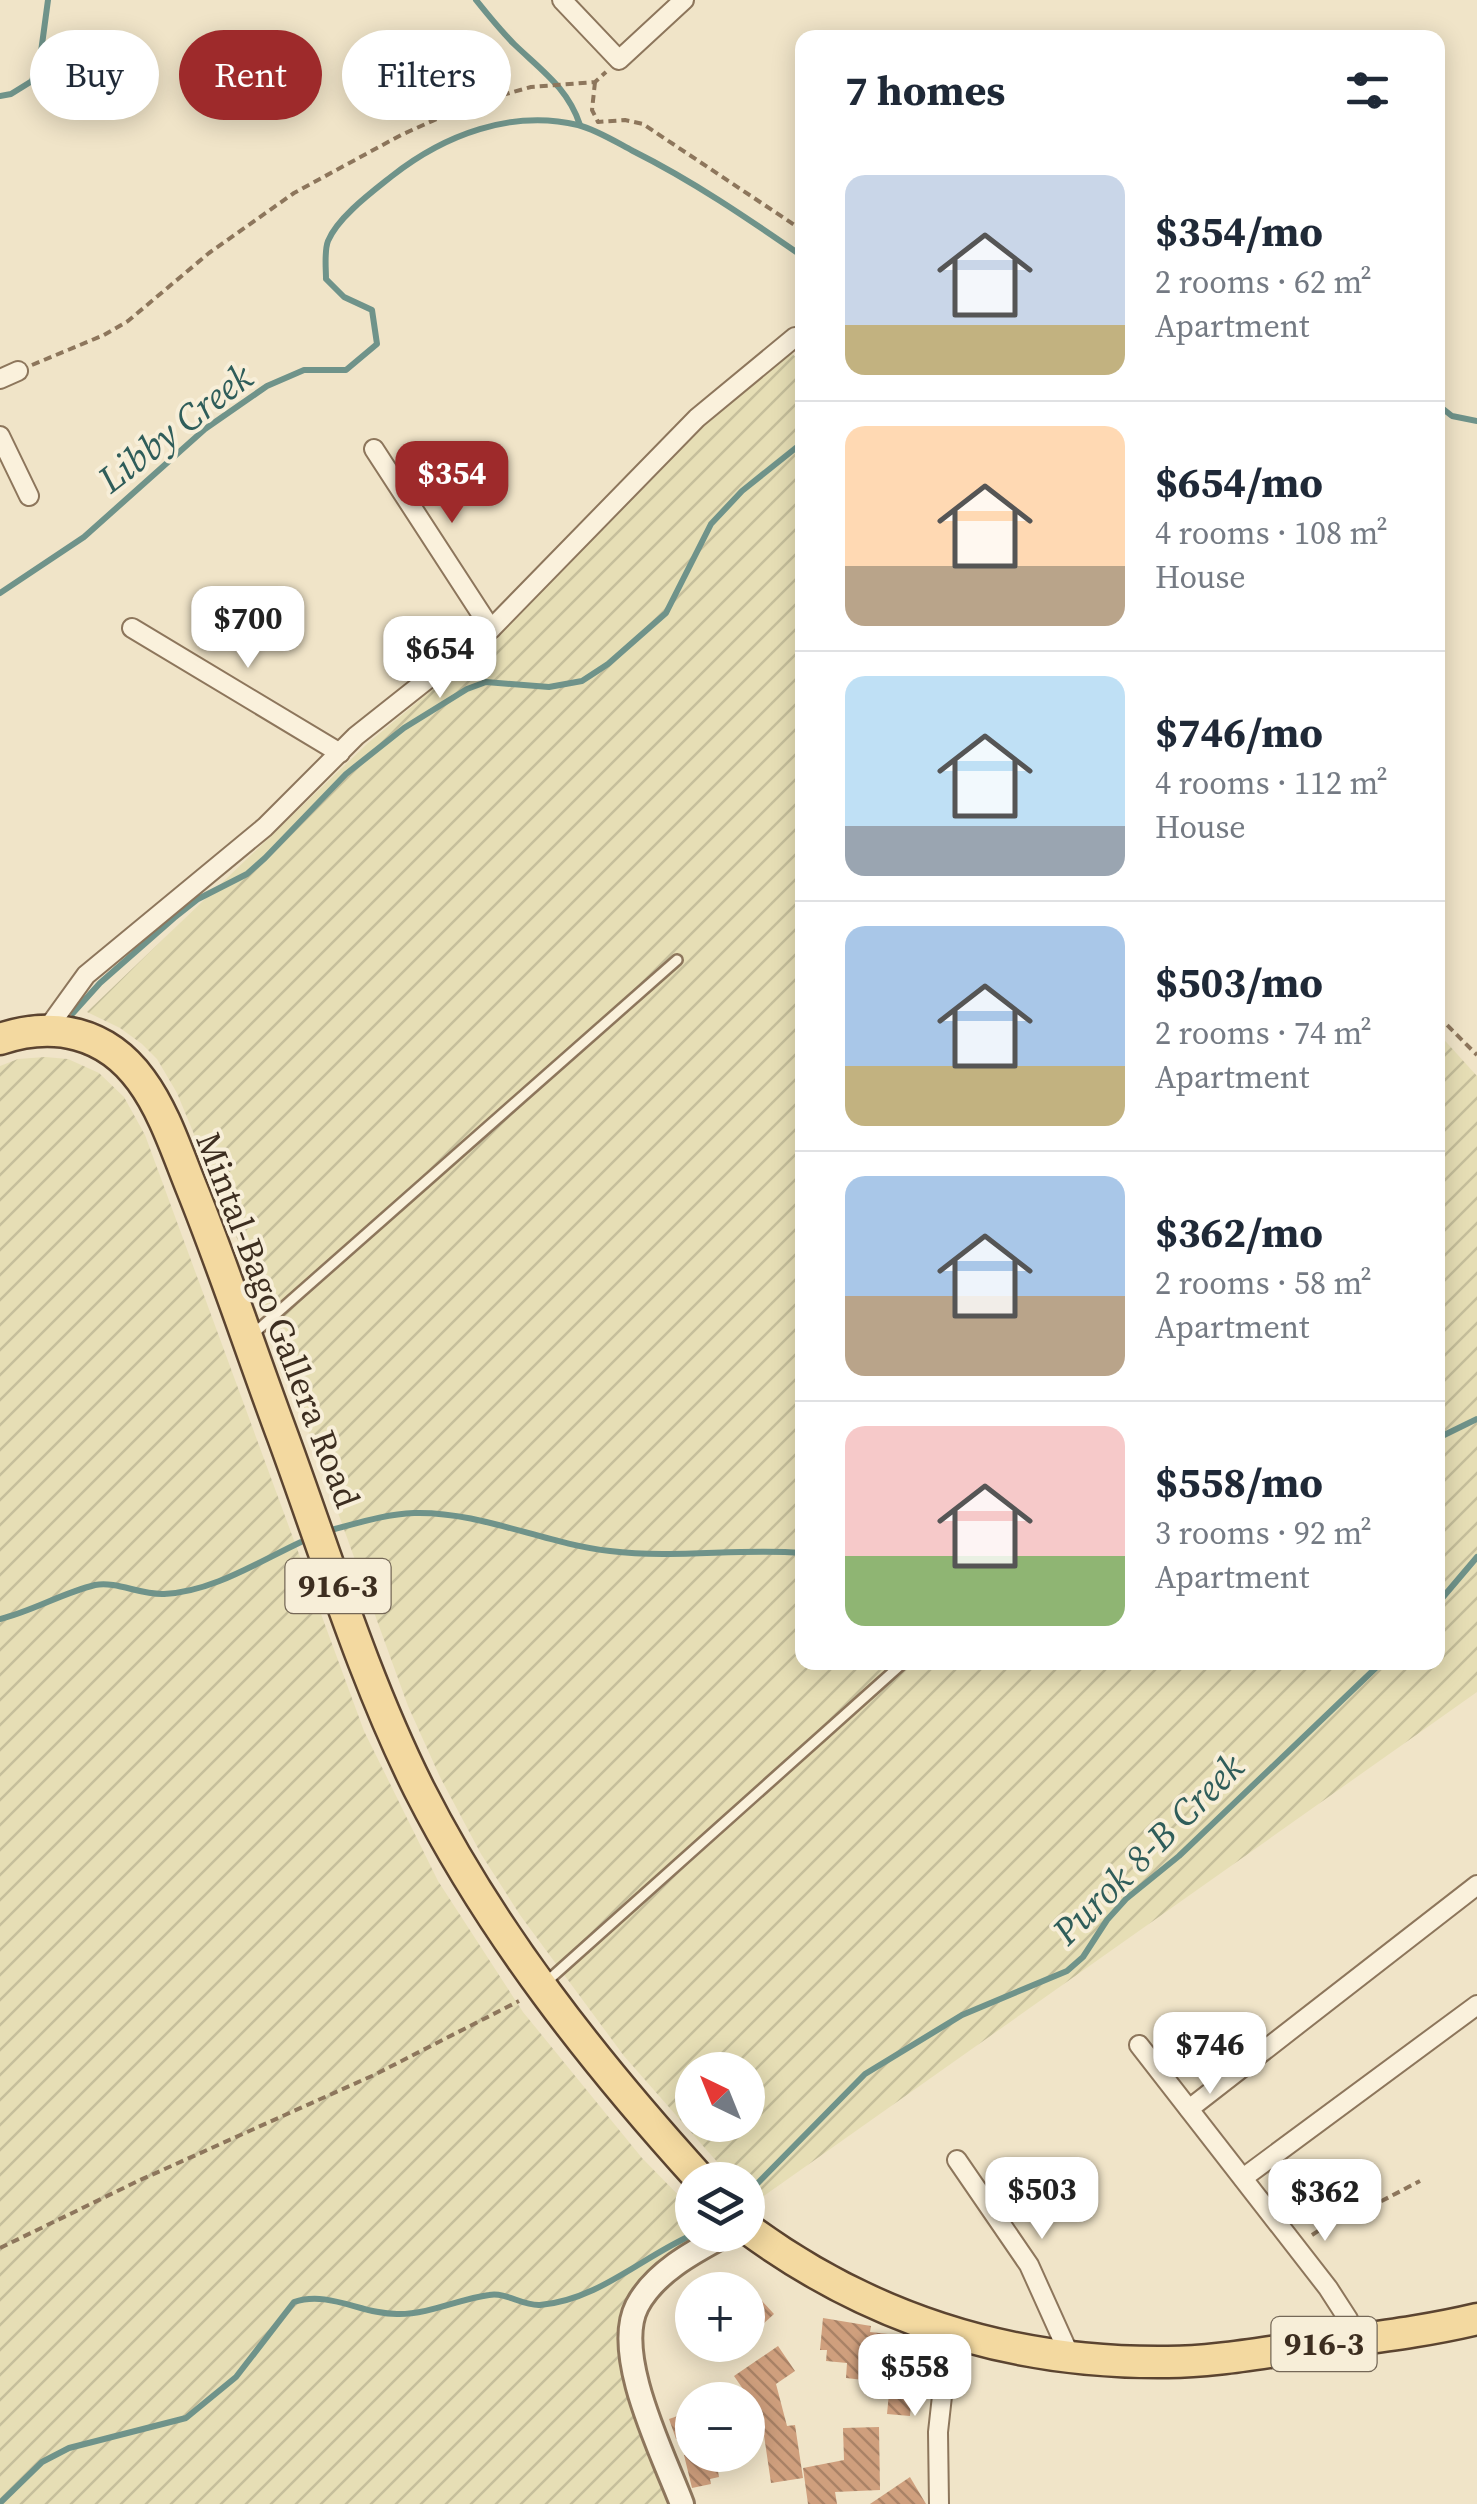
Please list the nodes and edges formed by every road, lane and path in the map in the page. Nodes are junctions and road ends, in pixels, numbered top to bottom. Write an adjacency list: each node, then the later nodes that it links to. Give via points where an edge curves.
1 (562, 0): 2 (street, via 618,60)
2 (671, 4)
3 (795, 225): 5 (path, via 643,124 598,122 592,110 595,82 531,87 470,104 294,192 128,320)
4 (795, 336): 11 (street, via 697,418)
5 (18, 371): 6 (street)
6 (0, 379)
7 (0, 436): 9 (street)
8 (374, 450): 11 (street)
9 (30, 496)
10 (132, 628): 12 (street)
11 (491, 628): 12 (street)
12 (340, 753): 15 (street, via 265,826 86,975)
13 (677, 960): 18 (lane)
14 (1445, 1023): 17 (path)
15 (47, 1028): 16 (main road); 18 (main road, Mintal-Bago Gallera Road / 916-3, via 107,1048 141,1080 180,1158)
16 (0, 1040)
17 (1477, 1055)
18 (248, 1338): 21 (main road, Mintal-Bago Gallera Road / 916-3, via 386,1716 461,1866)
19 (895, 1670): 21 (lane)
20 (1477, 1885): 25 (street)
21 (542, 1986): 27 (main road, Mintal-Bago Gallera Road / 916-3, via 605,2071)
22 (1477, 2005): 28 (street)
23 (512, 2006): 32 (path)
24 (1139, 2045): 25 (street)
25 (1189, 2108): 28 (street)
26 (956, 2160): 37 (street, via 1029,2265)
27 (686, 2162)
28 (1243, 2178): 31 (street)
29 (1420, 2181): 31 (path, via 1352,2218 1338,2218)
30 (765, 2240): 35 (main road, 916-3, via 830,2282)
31 (1296, 2246): 36 (street, via 1339,2303)
32 (0, 2248)
33 (696, 2252): 38 (street, via 652,2285 629,2332 636,2379)
34 (1477, 2319): 36 (main road, 916-3)
35 (949, 2333): 37 (main road, 916-3); 39 (street, via 938,2432)
36 (1357, 2340): 37 (main road, 916-3, via 1170,2362)
37 (1070, 2356)
38 (682, 2504)
39 (939, 2504)

